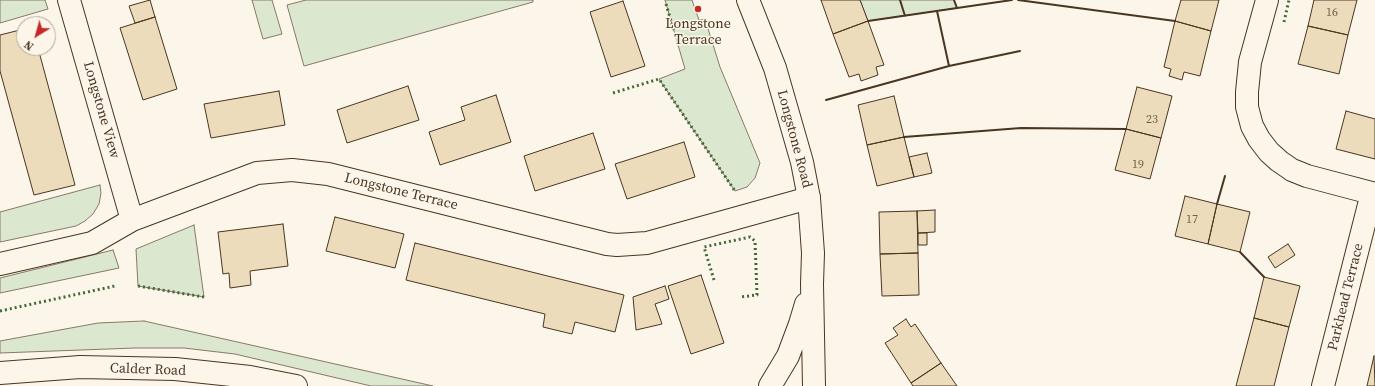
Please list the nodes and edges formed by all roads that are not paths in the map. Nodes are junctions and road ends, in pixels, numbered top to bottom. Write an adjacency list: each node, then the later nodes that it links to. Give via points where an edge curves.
1 (69, 0): 6 (street, Longstone View)
2 (748, 0): 5 (street, Longstone Road, via 775,68 802,162)
3 (1267, 0): 4 (street, Parkhead Terrace, via 1250,62 1247,92 1247,107 1259,140 1269,152 1292,170)
4 (1374, 194): 13 (street, Parkhead Terrace)
5 (809, 198): 6 (street, Longstone Terrace, via 647,243 617,245 328,174 292,170 257,173); 8 (street, Longstone Road, via 813,253)
6 (132, 220): 7 (street, Longstone Terrace, via 92,243)
7 (0, 264)
8 (812, 284): 11 (street, Longstone Road, via 788,356); 12 (street, Longstone Road)
9 (0, 373): 10 (street, Calder Road, via 80,367 175,369 250,377)
10 (296, 386)
11 (770, 386)
12 (814, 386)
13 (1323, 386)

